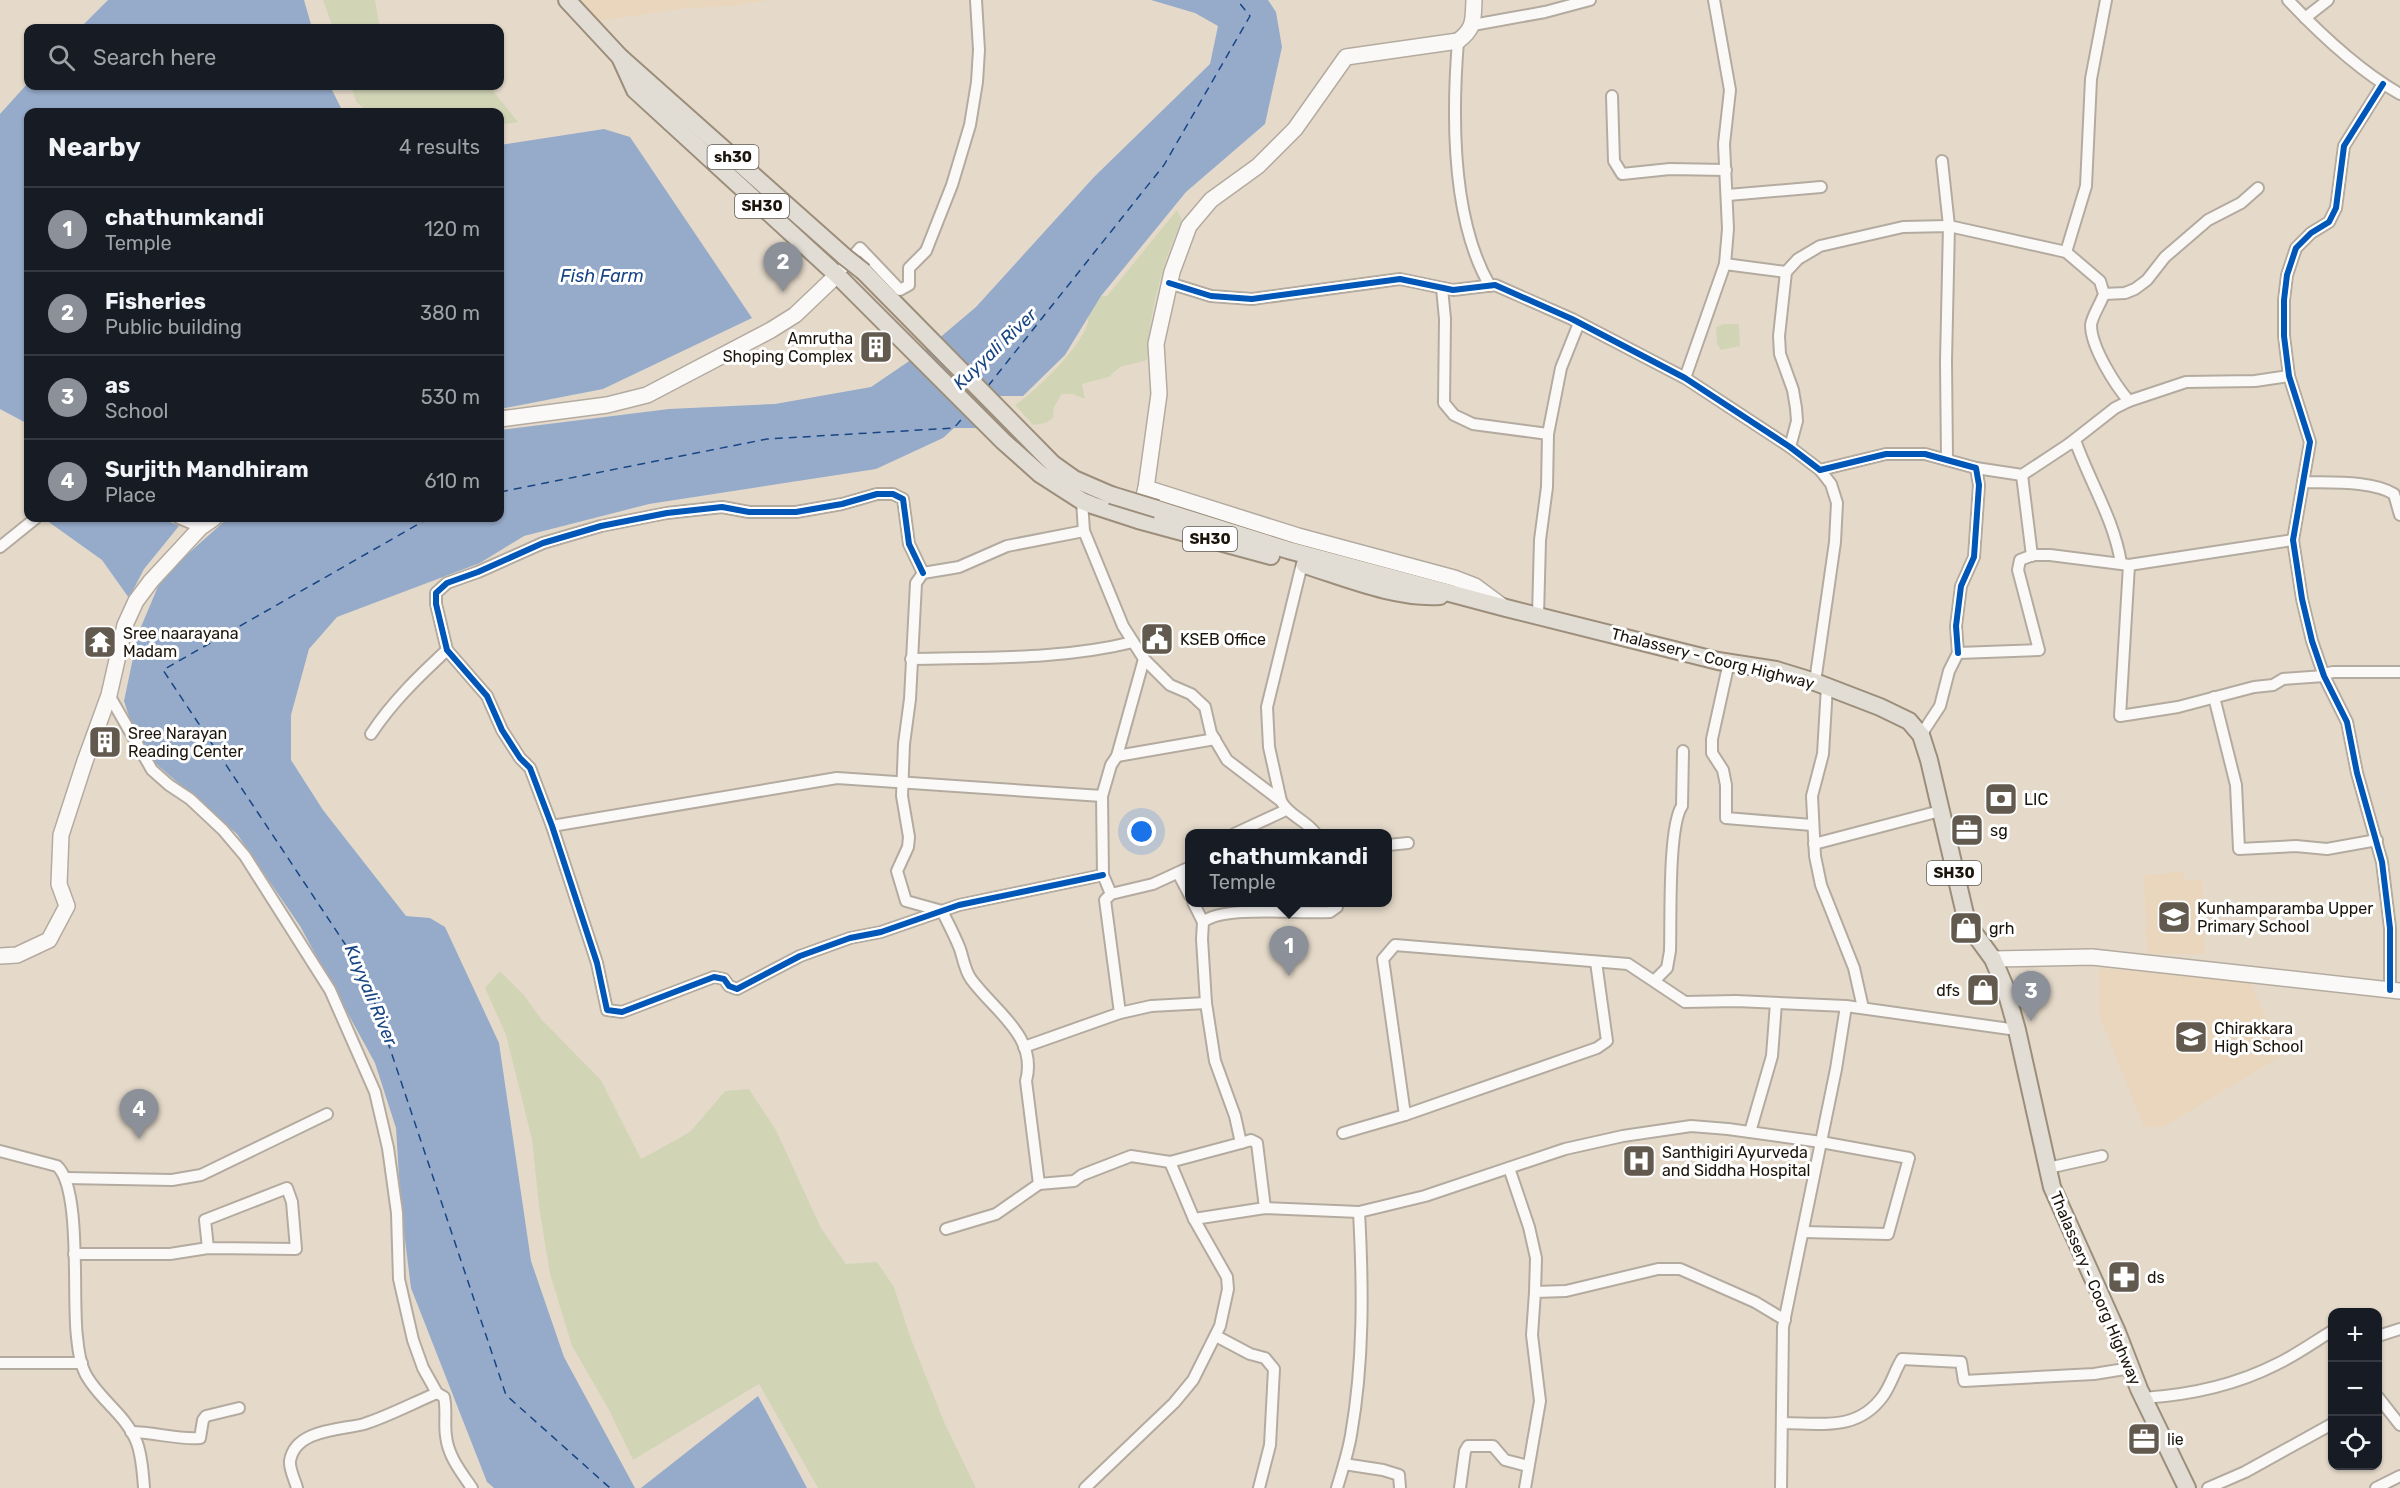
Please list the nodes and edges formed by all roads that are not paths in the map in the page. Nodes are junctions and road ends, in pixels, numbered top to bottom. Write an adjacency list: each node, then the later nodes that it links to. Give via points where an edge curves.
1 (567, 0): 12 (main road, SH30)
2 (976, 0): 25 (street, via 979,50 970,125 926,251 909,268 909,285 900,290 860,248)
3 (1474, 0): 10 (street)
4 (1590, 0): 10 (street)
5 (1714, 0): 17 (street, via 1730,90 1724,144)
6 (2106, 0): 22 (street, via 2091,79 2086,186)
7 (2288, 0): 9 (street)
8 (2328, 0): 9 (street)
9 (2305, 18): 13 (street)
10 (1473, 25): 11 (street)
11 (1458, 41): 26 (street, via 1346,57 1295,129 1258,166 1210,200 1190,226); 27 (street, via 1454,89 1460,199 1478,266)
12 (620, 57): 25 (main road, SH30, via 635,90); 45 (main road, Thalassery - Coorg Highway / sh30, bridge, via 864,272 1053,464 1074,479 1111,495)
13 (2383, 84): 14 (street); 31 (street, via 2343,146 2336,208 2329,222 2296,248 2287,275 2284,336)
14 (2400, 94)
15 (1612, 96): 17 (street, via 1614,161 1622,174 1670,169)
16 (1942, 161): 21 (street)
17 (1726, 170): 20 (street)
18 (1821, 187): 20 (street)
19 (2258, 188): 29 (street, via 2241,203 2208,220 2135,289)
20 (1728, 195): 23 (street)
21 (1949, 226): 22 (street); 24 (street, via 1903,227 1820,246 1798,259); 38 (street)
22 (2066, 252): 29 (street, via 2100,281)
23 (1725, 264): 24 (street); 32 (street)
24 (1786, 272): 37 (street, via 1779,336 1780,354 1796,408)
25 (837, 275): 34 (street, via 795,315 647,395 607,405); 44 (main road, SH30, via 1040,474)
26 (1169, 283): 28 (street, via 1229,299 1400,279); 43 (street, via 1156,344 1159,394)
27 (1490, 286): 28 (street); 30 (street)
28 (1442, 288): 35 (street, via 1444,403 1454,415 1473,424)
29 (2104, 294): 33 (street, via 2091,323 2094,338 2114,384)
30 (1579, 322): 32 (street); 35 (street, via 1561,368)
31 (2289, 376): 33 (street, via 2255,381 2186,381); 42 (street, via 2310,442)
32 (1685, 378): 37 (street)
33 (2129, 401): 36 (street)
34 (504, 418)
35 (1548, 435): 61 (street)
36 (2069, 444): 41 (street); 57 (street, via 2076,443)
37 (1790, 447): 40 (street)
38 (1947, 459): 39 (street); 40 (street, via 1925,454 1886,454)
39 (1976, 468): 41 (street); 64 (street, via 1979,486 1974,557 1961,586 1956,626)
40 (1820, 470): 70 (street, via 1831,484 1837,503)
41 (2022, 475): 55 (street)
42 (2303, 482): 46 (street, via 2387,490 2394,494); 53 (street)
43 (1146, 488): 47 (street); 60 (street, via 1298,536 1454,578 1475,586)
44 (1082, 501): 47 (main road, SH30); 52 (street)
45 (1158, 509): 59 (main road, Thalassery - Coorg Highway / SH30, via 1288,550)
46 (2400, 515)
47 (1138, 520): 56 (main road, SH30)
48 (31, 522): 54 (street)
49 (189, 522): 51 (street)
50 (208, 522): 51 (street)
51 (201, 527): 71 (street, via 136,601 125,625)
52 (1084, 531): 58 (street, via 1007,546 959,567); 62 (street)
53 (2293, 540): 57 (street); 69 (street, via 2302,599)
54 (0, 547)
55 (2032, 556): 57 (street); 64 (street, via 2020,560 2018,570 2039,650)
56 (1302, 564): 59 (main road, SH30, via 1424,597); 80 (street, via 1267,707 1269,747)
57 (2125, 564): 72 (street, via 2120,716)
58 (923, 573): 63 (street, via 909,544 903,499 893,494 796,512 749,512 722,507 667,513 543,543 447,583 436,593 436,604); 65 (street, via 916,583)
59 (1458, 595): 60 (main road, Thalassery - Coorg Highway / SH30)
60 (1506, 609): 61 (main road, Thalassery - Coorg Highway / SH30)
61 (1538, 616): 67 (main road, Thalassery - Coorg Highway / SH30)
62 (1133, 642): 65 (street, via 1054,654); 66 (street)
63 (447, 650): 73 (street, via 406,690); 83 (street, via 487,696 502,730 530,768)
64 (1958, 653): 74 (street, via 1940,706)
65 (911, 659): 78 (street)
66 (1144, 659): 75 (street, via 1170,685 1191,694 1205,706); 77 (street)
67 (1729, 662): 70 (main road, Thalassery - Coorg Highway / SH30, via 1776,670); 82 (street, via 1712,746 1726,784 1726,818)
68 (2400, 672): 69 (street)
69 (2324, 675): 72 (street, via 2283,679 2273,685); 86 (street, via 2347,722)
70 (1821, 684): 74 (main road, Thalassery - Coorg Highway / SH30, via 1896,713); 82 (street, via 1823,754 1812,796)
71 (109, 695): 99 (street, via 61,836 59,884 67,906 49,940 17,955); 140 (street, via 152,770 190,799 245,856 330,990 375,1092 397,1213 399,1279 413,1340)
72 (2214, 697): 86 (street, via 2236,785 2239,849 2327,849)
73 (371, 734)
74 (1921, 735): 81 (main road, Thalassery - Coorg Highway / SH30)
75 (1215, 740): 77 (street); 80 (street, via 1227,760)
76 (1683, 751): 102 (street, via 1682,807 1677,813 1674,838 1670,951 1667,968)
77 (1117, 756): 79 (street)
78 (903, 783): 79 (street); 83 (street, via 837,778); 97 (street, via 909,837 897,871 899,881 906,901)
79 (1101, 796): 92 (street)
80 (1283, 806): 84 (street); 85 (street)
81 (1940, 811): 88 (street); 100 (main road, Thalassery - Coorg Highway / SH30, via 1965,914)
82 (1812, 825): 88 (street)
83 (552, 826): 97 (street, via 597,963 607,1010 622,1012 714,977 737,989 826,946)
84 (1243, 829)
85 (1312, 829)
86 (2377, 840): 103 (street)
87 (1408, 843): 89 (street)
88 (1814, 844): 107 (street, via 1821,885 1854,968)
89 (1392, 845)
90 (1185, 870): 91 (street)
91 (1178, 873): 93 (street); 94 (street, via 1153,884)
92 (1103, 875): 94 (street); 97 (street)
93 (1185, 886)
94 (1111, 894): 108 (street, via 1105,900)
95 (1195, 907): 98 (street)
96 (1337, 907): 98 (street, via 1330,912 1217,914)
97 (942, 911): 110 (street, via 970,977 1010,1022)
98 (1203, 922): 104 (street)
99 (0, 956)
100 (1993, 959): 103 (street, via 2092,957); 109 (main road, Thalassery - Coorg Highway / SH30)
101 (1596, 962): 102 (street, via 1628,964); 112 (street, via 1607,1041 1597,1048); 112 (street, via 1395,945 1383,959)
102 (1655, 980): 105 (street, via 1685,1002)
103 (2395, 991)
104 (1206, 1003): 108 (street, via 1151,1006); 116 (street, via 1215,1061)
105 (1776, 1003): 106 (street); 113 (street, via 1772,1056)
106 (1846, 1006): 107 (street); 115 (street)
107 (1863, 1008): 109 (street)
108 (1120, 1013): 110 (street)
109 (2017, 1030): 121 (main road, Thalassery - Coorg Highway / SH30)
110 (1024, 1047): 123 (street, via 1030,1068 1026,1081)
111 (327, 1114): 122 (street, via 201,1174 172,1180)
112 (1405, 1115): 114 (street)
113 (1750, 1132): 115 (street); 120 (street, via 1691,1126 1623,1136 1565,1149)
114 (1343, 1133)
115 (1821, 1142): 128 (street); 128 (street, via 1909,1158 1888,1234)
116 (1241, 1143): 119 (street); 124 (street, via 1257,1143)
117 (0, 1151): 122 (street, via 57,1166)
118 (2102, 1156): 121 (street)
119 (1170, 1162): 123 (street, via 1131,1156 1074,1181); 126 (street)
120 (1509, 1168): 125 (street, via 1425,1196); 131 (street, via 1536,1258)
121 (2048, 1168): 139 (main road, Thalassery - Coorg Highway / SH30, via 2052,1187)
122 (66, 1178): 130 (street)
123 (1039, 1184): 127 (street, via 996,1214)
124 (1266, 1208): 125 (street); 126 (street)
125 (1359, 1212): 148 (street, via 1359,1377)
126 (1194, 1219): 136 (street, via 1227,1277 1228,1289)
127 (946, 1229)
128 (1803, 1232): 132 (street)
129 (208, 1248): 129 (street, via 296,1250 287,1188 205,1220); 130 (street, via 170,1254)
130 (74, 1254): 138 (street, via 77,1338)
131 (1535, 1292): 132 (street, via 1566,1291 1658,1269 1680,1269 1755,1302); 149 (street, via 1532,1335 1540,1401)
132 (1785, 1320): 144 (street)
133 (2400, 1329): 135 (street)
134 (2328, 1333): 141 (street, via 2278,1364 2239,1381 2177,1396)
135 (2382, 1335)
136 (1216, 1336): 154 (street, via 1193,1380 1174,1403); 155 (street, via 1265,1358 1274,1369 1270,1444)
137 (0, 1363): 138 (street)
138 (82, 1363): 147 (street, via 98,1393)
139 (2131, 1368): 141 (main road, Thalassery - Coorg Highway / SH30); 144 (street, via 2094,1374 1964,1381 1961,1362 1902,1359 1885,1394 1872,1409 1849,1423)
140 (437, 1393): 152 (street, via 365,1423 311,1435 297,1446 290,1461); 153 (street, via 444,1397 446,1436 453,1460)
141 (2143, 1398): 161 (main road, Thalassery - Coorg Highway / SH30)
142 (239, 1408): 147 (street, via 206,1416 200,1438)
143 (2382, 1408): 145 (street)
144 (1782, 1423): 160 (street)
145 (2400, 1425)
146 (2328, 1426): 162 (street)
147 (131, 1432): 151 (street, via 137,1442)
148 (1344, 1464): 156 (street); 157 (street, via 1399,1475)
149 (1528, 1466): 158 (street, via 1504,1460 1493,1446 1468,1446); 159 (street)
150 (2400, 1476): 163 (street)
151 (144, 1488)
152 (297, 1488)
153 (472, 1488)
154 (1085, 1488)
155 (1259, 1488)
156 (1337, 1488)
157 (1400, 1488)
158 (1460, 1488)
159 (1525, 1488)
160 (1781, 1488)
161 (2187, 1488)
162 (2208, 1488)
163 (2376, 1488)

